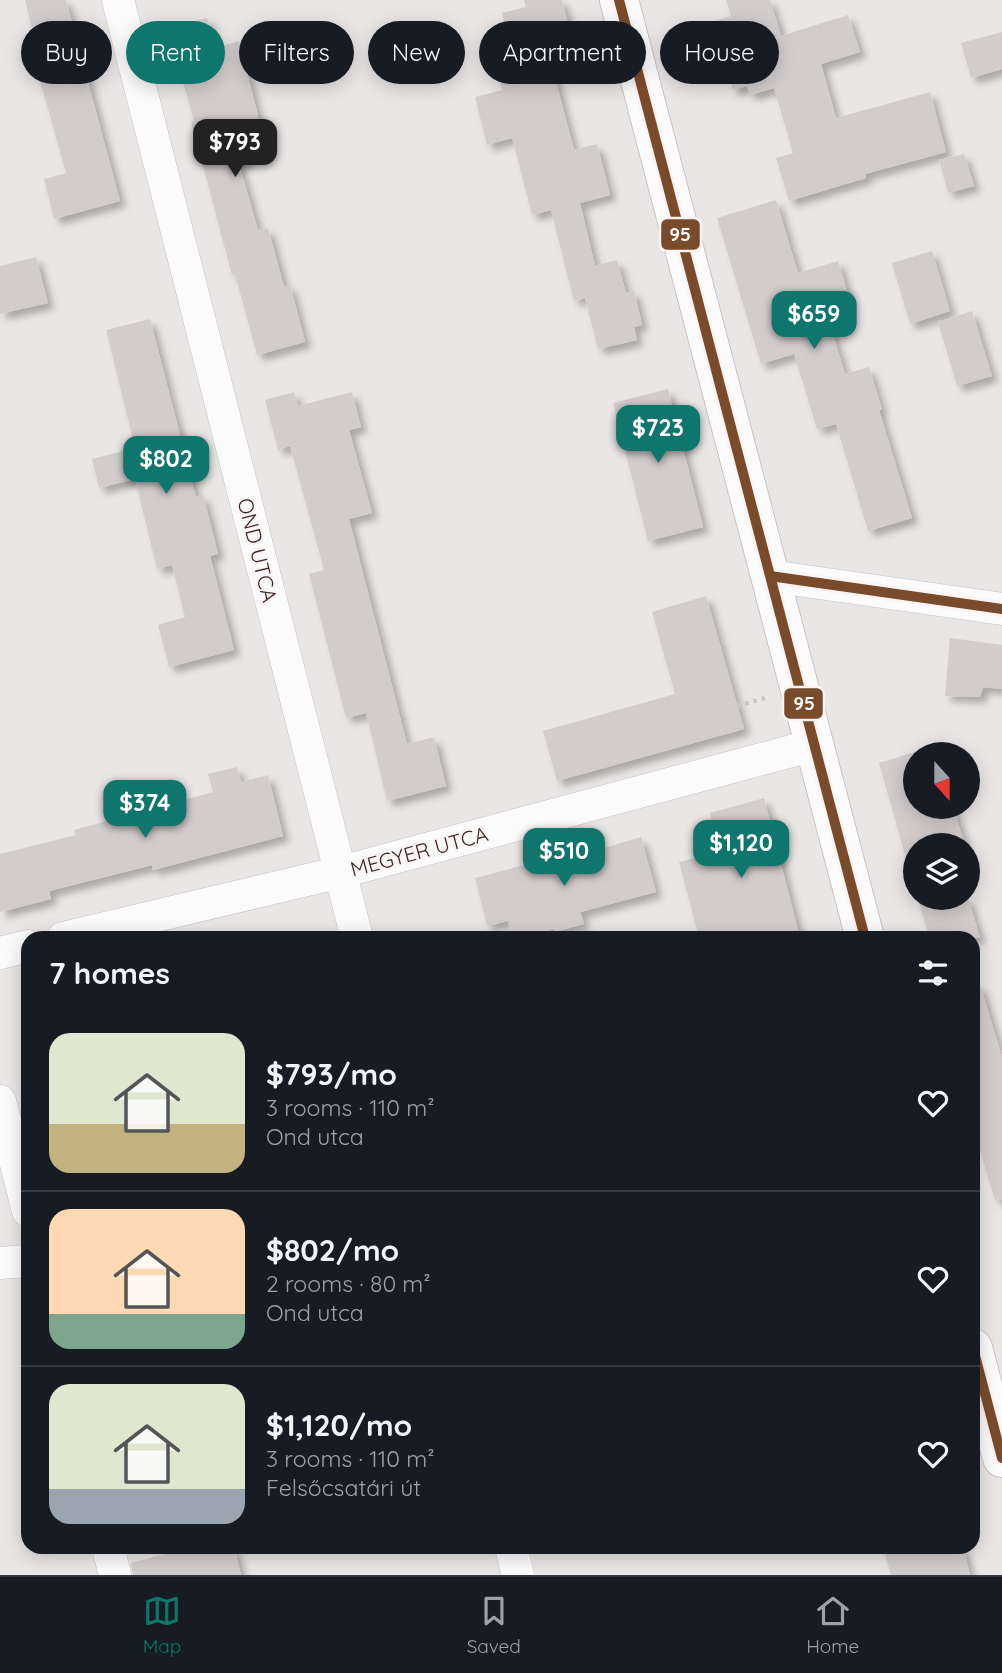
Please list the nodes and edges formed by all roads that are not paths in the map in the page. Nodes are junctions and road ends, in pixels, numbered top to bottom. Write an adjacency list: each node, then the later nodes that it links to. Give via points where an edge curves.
1 (118, 0): 6 (street, OND UTCA)
2 (619, 0): 3 (street)
3 (770, 576): 4 (street); 5 (street)
4 (1002, 609)
5 (814, 745): 6 (street, MEGYER UTCA); 9 (street)
6 (341, 872): 7 (street, MEGYER UTCA); 8 (street, OND UTCA)
7 (92, 931)
8 (355, 931)
9 (863, 931)
10 (21, 948): 11 (street)
11 (0, 953)
12 (0, 1101): 13 (street)
13 (21, 1184)
14 (21, 1261): 15 (street)
15 (0, 1262)
16 (980, 1375): 17 (street)
17 (1002, 1458)
18 (110, 1554): 20 (street)
19 (513, 1554): 21 (street)
20 (115, 1575)
21 (518, 1575)

